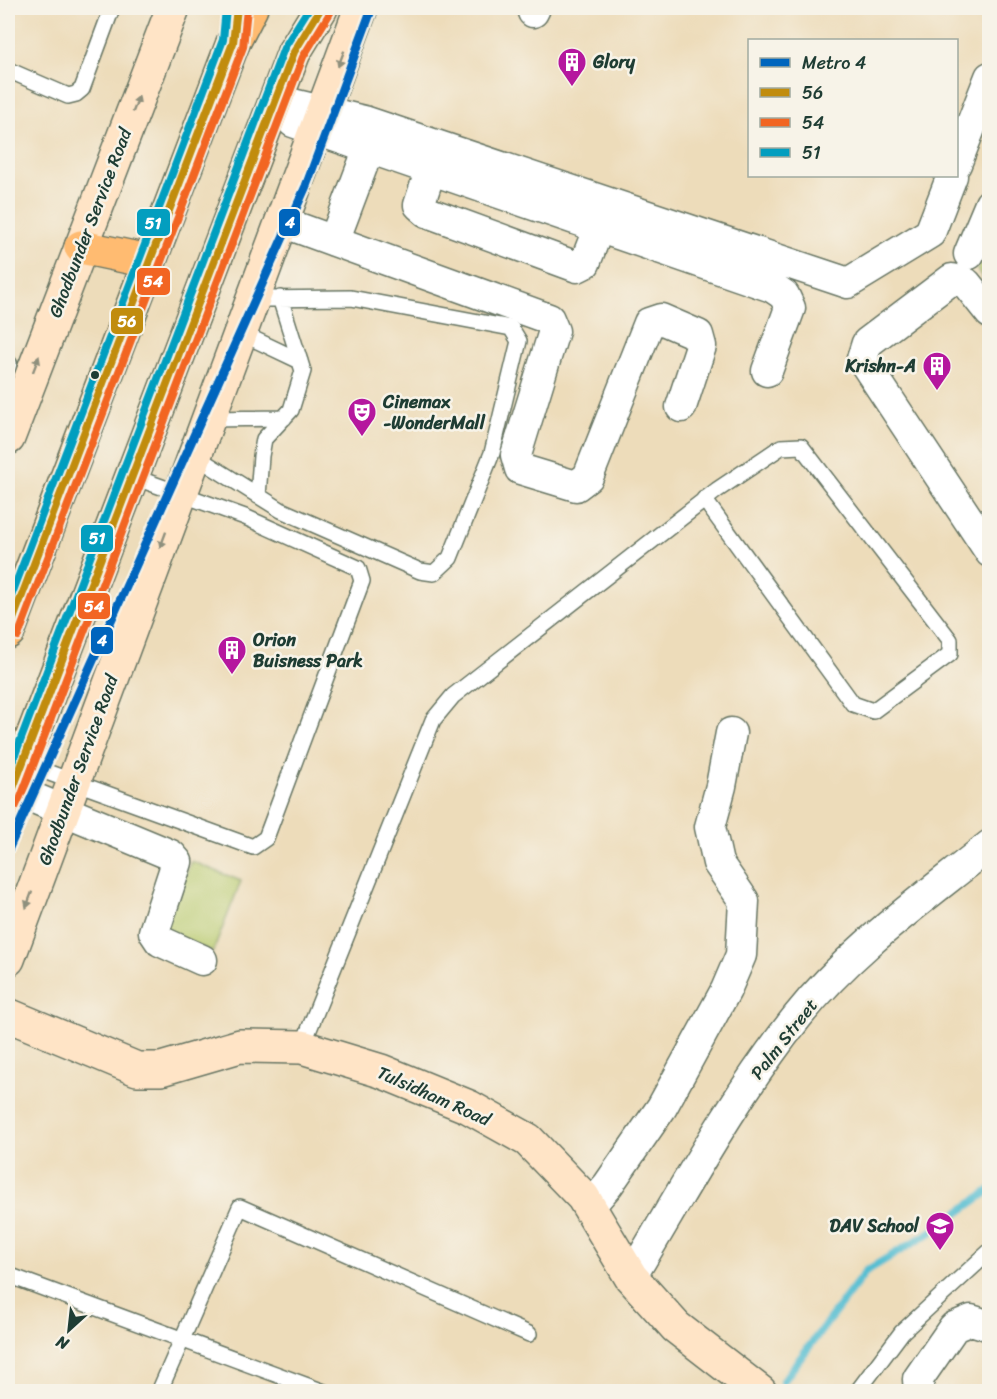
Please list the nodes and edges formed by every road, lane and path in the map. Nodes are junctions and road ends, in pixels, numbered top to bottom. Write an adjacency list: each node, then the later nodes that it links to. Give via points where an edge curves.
1 (112, 8): 10 (lane, via 82,89 76,94 68,96)
2 (173, 8): 22 (street, Ghodbunder Service Road, one-way to 2)
3 (237, 8): 8 (main road)
4 (251, 8): 8 (main road)
5 (301, 8): 9 (main road)
6 (321, 8): 9 (main road)
7 (361, 8): 13 (street, Ghodbunder Service Road, one-way to 13)
8 (233, 43): 24 (main road)
9 (294, 52): 12 (main road)
10 (8, 70)
11 (990, 77): 15 (street)
12 (274, 107): 13 (street); 37 (main road)
13 (319, 120): 14 (street); 17 (street, via 372,124 848,283 930,233); 19 (street, Ghodbunder Service Road)
14 (369, 148): 16 (street); 21 (street)
15 (958, 161)
16 (431, 169): 20 (street); 20 (street, via 420,205 427,212 577,267 585,263)
17 (952, 177)
18 (990, 204): 23 (street)
19 (282, 222): 21 (street); 25 (street, Ghodbunder Service Road)
20 (599, 227): 31 (street, via 772,287 784,296 790,308)
21 (334, 241): 32 (street, via 549,319 554,331 516,455 520,469 576,486 588,477 649,323 661,319 698,334 701,346)
22 (81, 247): 24 (main road); 35 (street, Ghodbunder Service Road, one-way to 22)
23 (969, 254)
24 (148, 261): 42 (main road)
25 (266, 299): 27 (street, Ghodbunder Service Road); 28 (lane); 39 (lane, via 351,298 511,328 519,341 492,453 450,558 434,573 420,571 280,510)
26 (990, 313): 41 (street, via 966,283 952,279 867,343 862,359)
27 (241, 333): 28 (lane); 34 (street, Ghodbunder Service Road)
28 (300, 361): 33 (lane, via 303,371 291,410)
29 (8, 362): 30 (lane)
30 (8, 367)
31 (767, 371)
32 (681, 407)
33 (284, 418): 34 (lane); 39 (lane, via 264,439)
34 (209, 419): 36 (street, Ghodbunder Service Road)
35 (8, 438)
36 (195, 456): 38 (street, Ghodbunder Service Road); 39 (lane)
37 (131, 476): 38 (lane); 44 (main road)
38 (180, 494): 45 (street, Ghodbunder Service Road, one-way to 45); 45 (lane, via 244,517 358,568 362,581 266,838 253,846)
39 (258, 496)
40 (704, 499): 40 (lane, via 781,447 801,446 950,640 950,654 873,711 853,704); 50 (lane, via 453,696 433,720)
41 (990, 552)
42 (8, 632)
43 (731, 733): 51 (street, via 710,827 718,863 744,901 741,956 662,1107)
44 (14, 785): 45 (street)
45 (68, 796): 47 (street, Ghodbunder Service Road, one-way to 47); 48 (street, via 177,862 154,932 160,941)
46 (990, 845): 54 (street, Palm Street, via 863,946 798,1016 745,1090)
47 (8, 959)
48 (202, 960)
49 (8, 1015): 50 (street, Tulsidham Road, via 137,1069 162,1069 240,1046)
50 (302, 1047): 51 (street, Tulsidham Road, via 381,1071 469,1107 528,1140 584,1197)
51 (589, 1207): 54 (street, Tulsidham Road)
52 (990, 1251): 61 (lane, via 902,1332)
53 (8, 1275): 57 (lane)
54 (631, 1277): 60 (street, Tulsidham Road, via 676,1327)
55 (990, 1326): 62 (street, via 971,1320 954,1327 918,1379)
56 (529, 1334): 57 (lane, via 240,1208)
57 (182, 1340): 58 (lane); 59 (lane)
58 (159, 1392)
59 (324, 1392)
60 (760, 1392)
61 (857, 1392)
62 (919, 1392)

